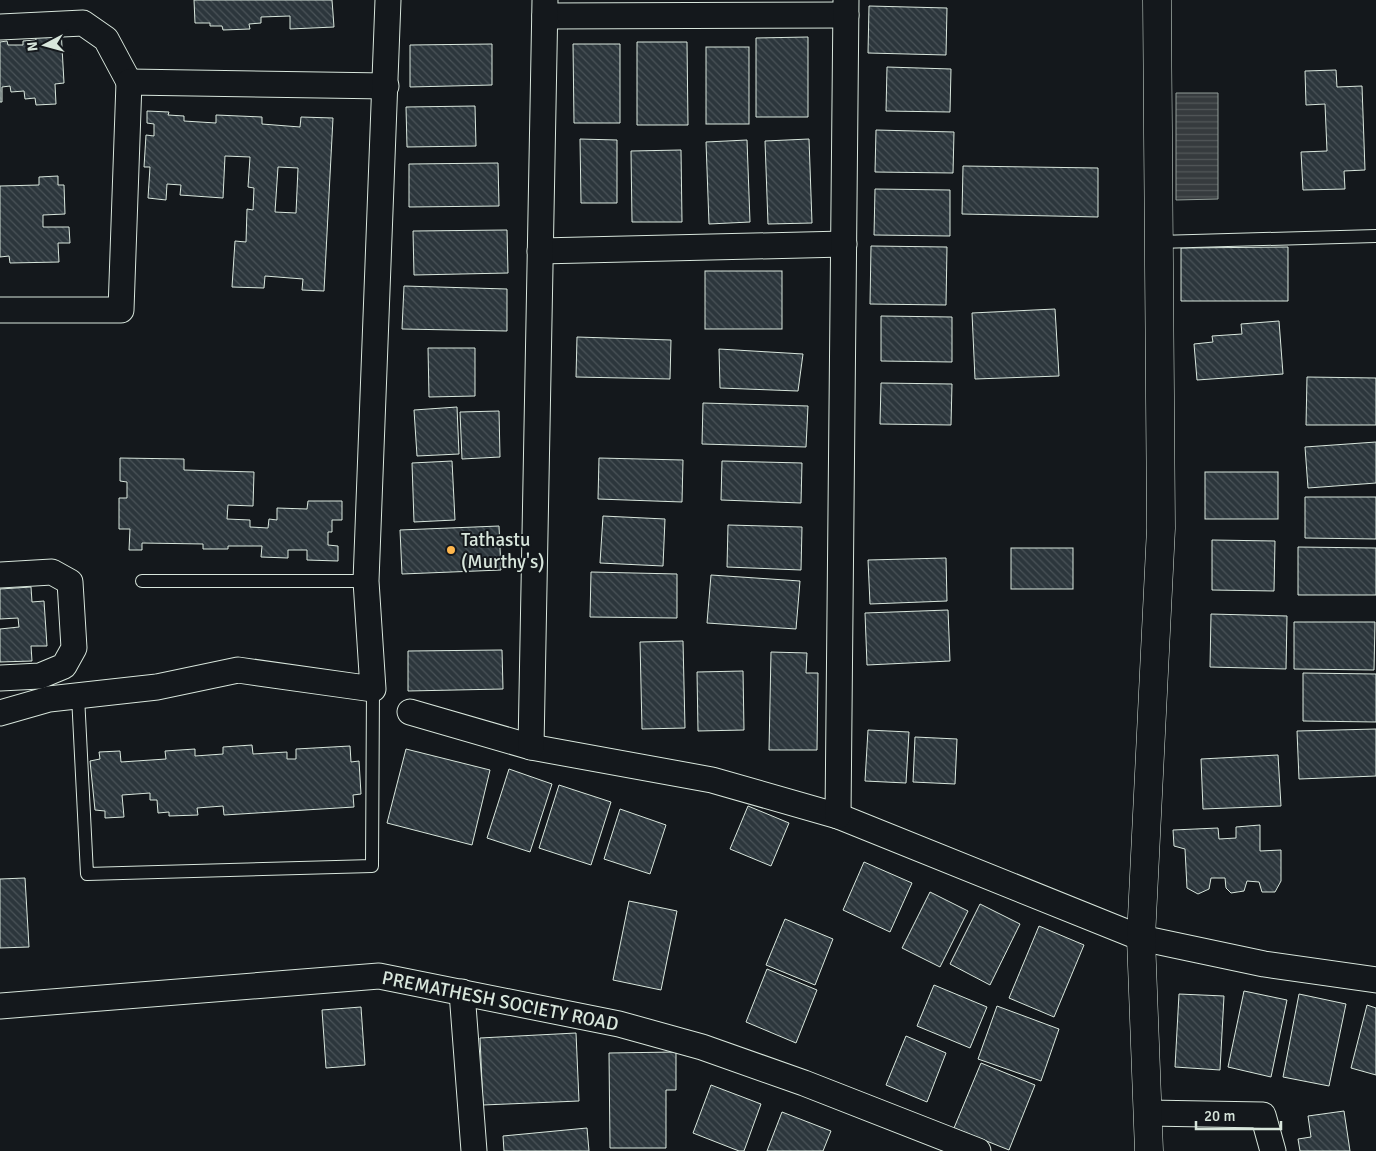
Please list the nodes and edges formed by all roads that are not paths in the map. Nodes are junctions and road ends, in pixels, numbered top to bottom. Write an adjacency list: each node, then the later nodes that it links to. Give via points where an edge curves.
1 (388, 0): 7 (street)
2 (1157, 0): 9 (street)
3 (545, 8): 4 (street); 11 (street)
4 (846, 8): 10 (street)
5 (0, 27): 6 (street, via 83,23 106,39)
6 (129, 82): 7 (street); 12 (street, via 121,310)
7 (386, 86): 15 (street)
8 (1376, 236): 9 (lane)
9 (1158, 242): 23 (street, via 1161,528)
10 (844, 244): 11 (street); 22 (street)
11 (540, 251): 21 (street)
12 (0, 310)
13 (0, 575): 16 (street, via 52,572 70,582 74,648 64,666 40,676)
14 (142, 581): 15 (lane)
15 (366, 582): 17 (street)
16 (0, 678)
17 (373, 689): 18 (street, via 238,670 157,687); 18 (lane, via 372,866 87,874)
18 (78, 696): 20 (street, via 49,699)
19 (410, 712): 21 (street)
20 (0, 713)
21 (531, 747): 22 (street, via 712,780)
22 (838, 816): 23 (street)
23 (1142, 938): 24 (street, via 1264,964); 27 (street)
24 (1376, 980)
25 (462, 992): 26 (street, PREMATHESH SOCIETY ROAD, via 379,976); 28 (street); 29 (street, PREMATHESH SOCIETY ROAD, via 619,1024 702,1047)
26 (0, 1006)
27 (1148, 1113): 30 (street); 31 (street, via 1263,1115)
28 (474, 1151)
29 (978, 1151)
30 (1149, 1151)
31 (1273, 1151)

